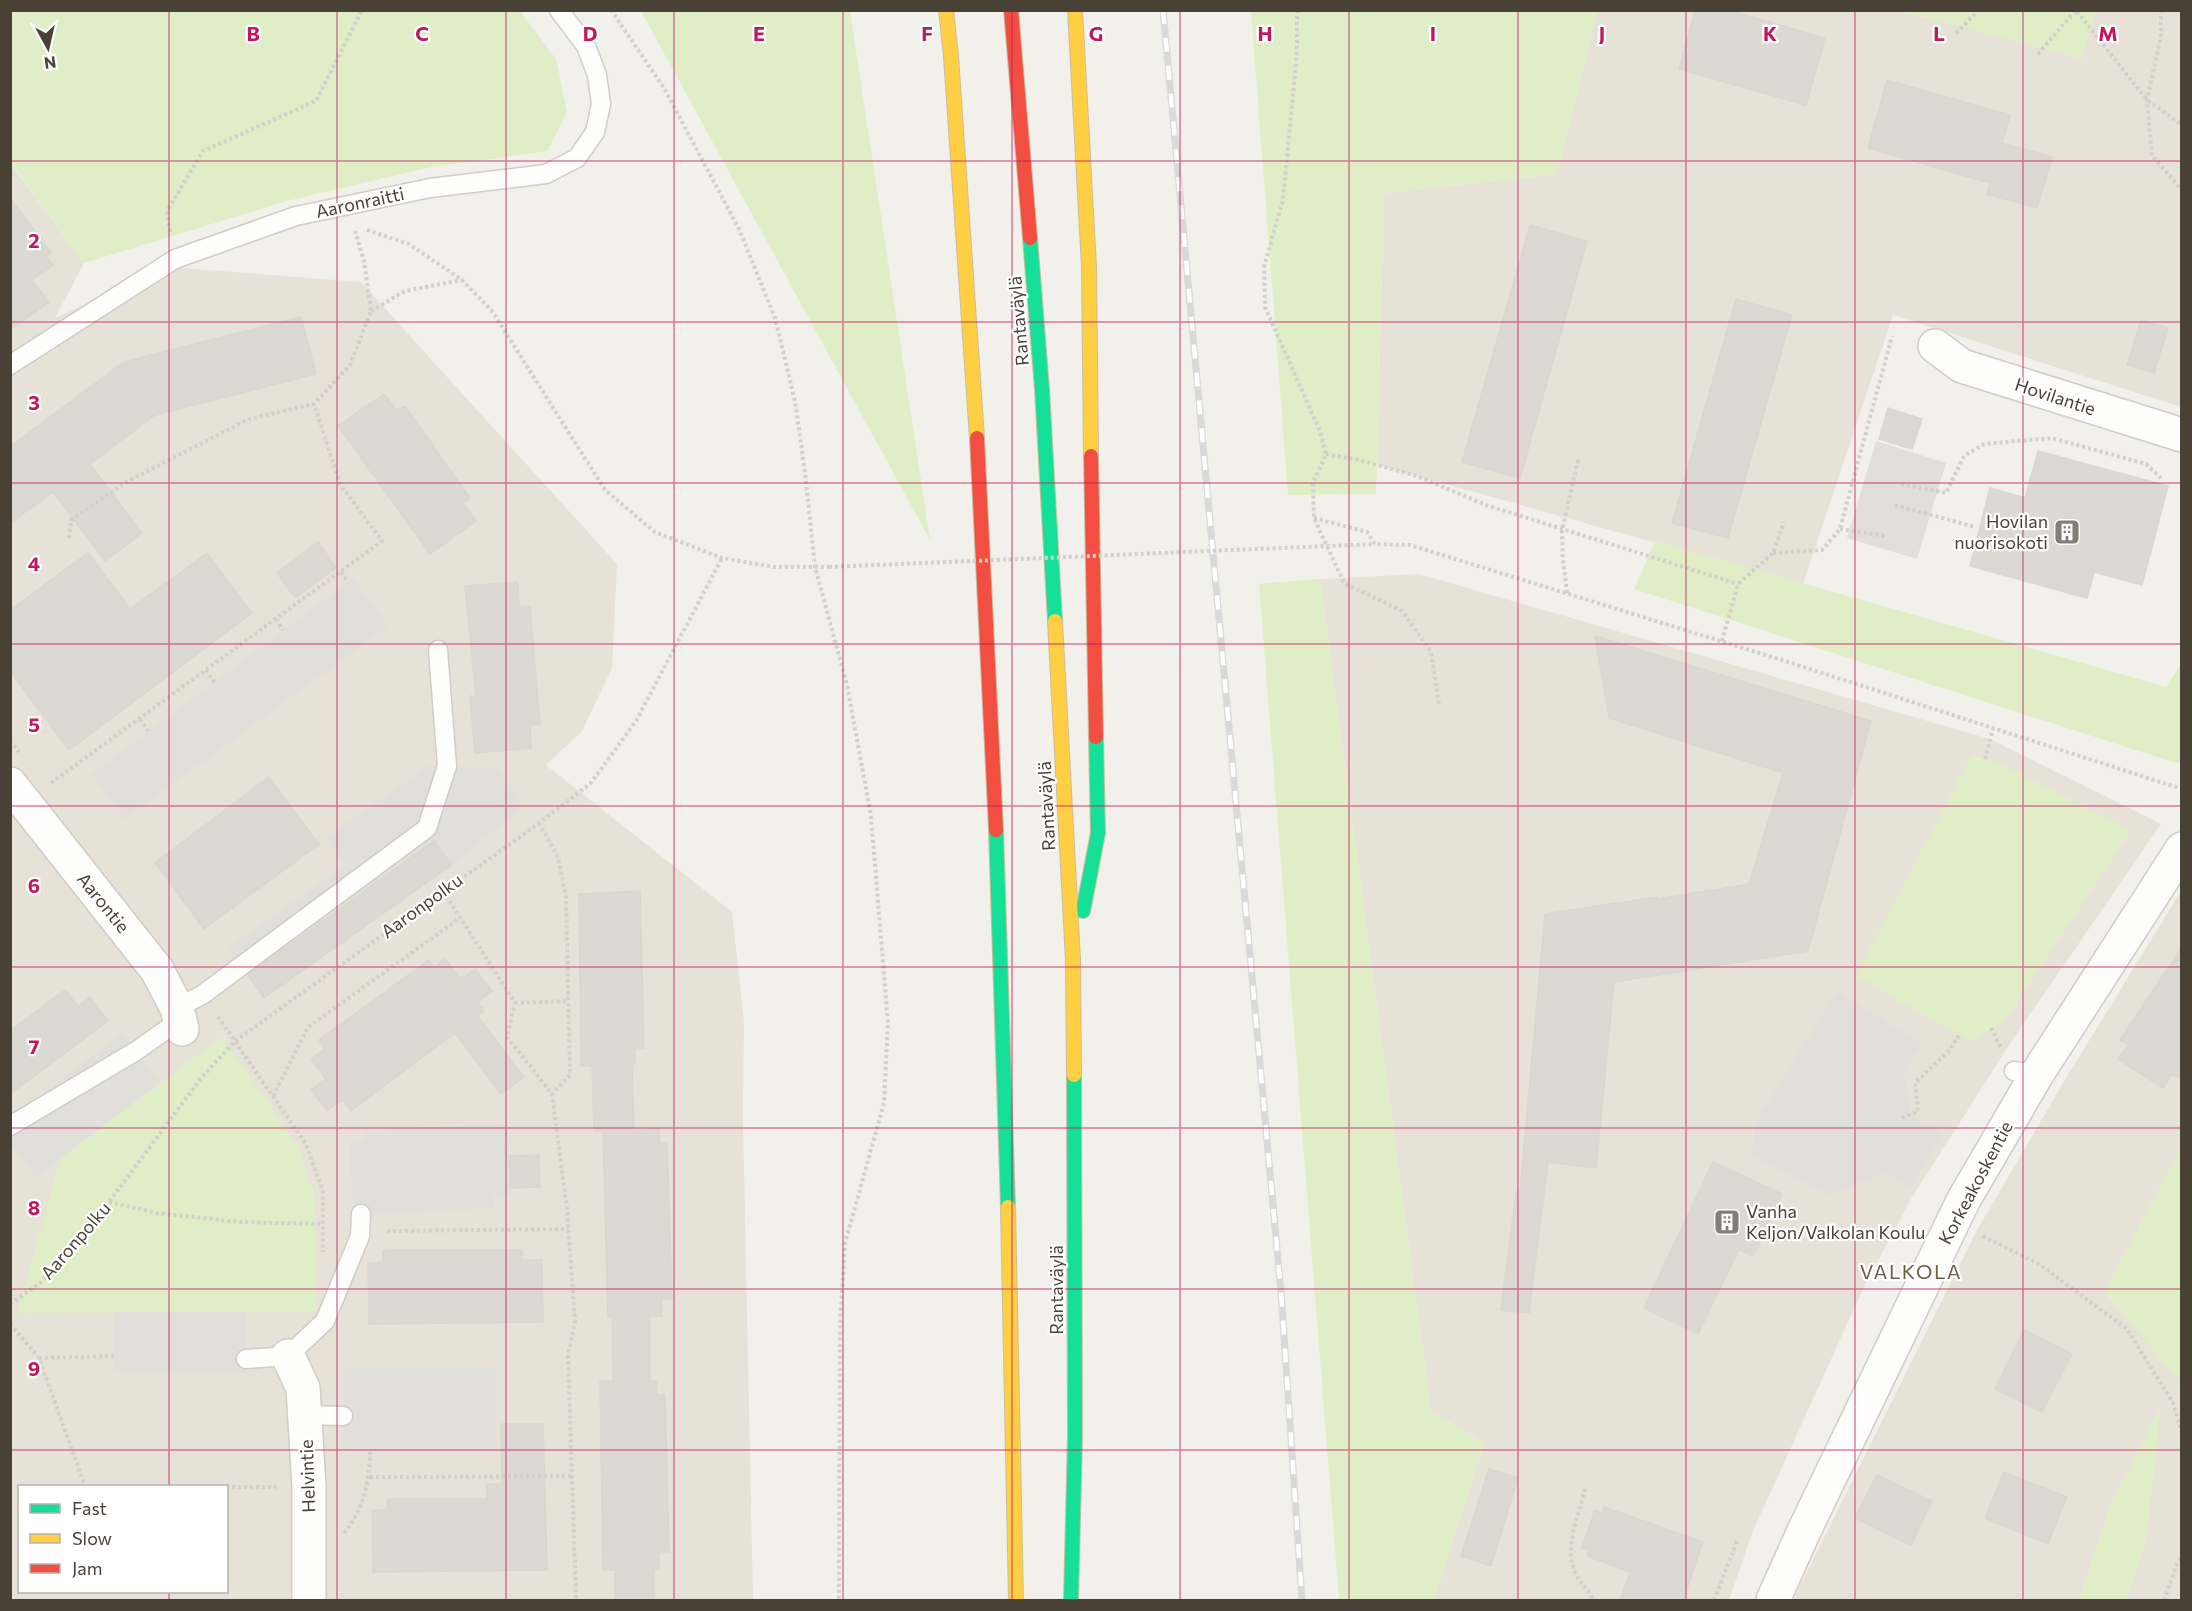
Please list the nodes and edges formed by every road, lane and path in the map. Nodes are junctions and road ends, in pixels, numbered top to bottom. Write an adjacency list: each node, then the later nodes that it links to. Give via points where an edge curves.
1 (362, 10): 17 (path, via 316,101 203,152 167,211)
2 (559, 10): 17 (lane, Aaronraitti, via 586,46 602,104 595,132 577,158 546,174 430,188 296,216)
3 (611, 10): 40 (path, via 664,88 739,229 775,318 795,401)
4 (938, 10): 13 (highway)
5 (945, 10): 13 (highway)
6 (1011, 10): 63 (highway, Rantaväylä, via 1042,389)
7 (1075, 10): 63 (highway, via 1089,267 1098,833)
8 (1297, 10): 25 (path, via 1297,51 1283,200 1264,267 1265,307 1320,431)
9 (1979, 10): 11 (path)
10 (2161, 10): 14 (path, via 2162,36)
11 (1956, 33)
12 (2038, 54): 14 (path, via 2076,10)
13 (951, 56): 100 (highway, via 975,398 994,762)
14 (2147, 100): 15 (path); 16 (path, via 2152,156)
15 (2181, 125)
16 (2181, 190)
17 (175, 259): 22 (lane, Aaronraitti)
18 (462, 280): 19 (path, via 405,291); 19 (path, via 409,244 353,225 364,261); 39 (path, via 492,311 605,490 655,532)
19 (370, 311): 23 (path, via 350,365)
20 (1892, 336): 33 (path)
21 (1935, 346): 24 (street, Hovilantie, via 1962,366)
22 (10, 364)
23 (314, 404): 36 (path, via 249,419 126,482 71,520); 41 (path, via 340,484 382,542)
24 (2181, 435)
25 (1326, 454): 30 (path, via 1313,483); 34 (path, via 1417,476)
26 (1578, 460): 34 (path)
27 (2161, 478): 28 (path, via 2146,464 2052,438 1984,444 1964,456 1946,494)
28 (1901, 484)
29 (1895, 505): 32 (path)
30 (1314, 518): 37 (path, via 1367,532); 51 (path, via 1344,583 1402,611 1431,652)
31 (1784, 522): 38 (path)
32 (1975, 527)
33 (1840, 529): 35 (path); 38 (path, via 1822,550)
34 (1562, 531): 43 (path); 44 (path)
35 (1885, 536)
36 (69, 538)
37 (1375, 544): 40 (path, bridge); 44 (path, via 1410,545)
38 (1773, 553): 43 (path)
39 (722, 558): 40 (path, via 774,567); 59 (path, Aaronpolku, via 636,721 590,784)
40 (815, 567): 99 (path, via 847,685 871,816 888,1023 884,1103 845,1243 840,1326)
41 (341, 572): 42 (path); 45 (path)
42 (348, 582)
43 (1738, 584): 47 (path)
44 (1567, 593): 47 (path)
45 (276, 619): 46 (path); 49 (path)
46 (284, 630)
47 (1722, 641): 53 (path)
48 (438, 650): 66 (lane, via 447,766 427,828 202,995)
49 (206, 670): 50 (path); 52 (path)
50 (214, 682)
51 (1439, 705)
52 (140, 719): 54 (path); 57 (path)
53 (1993, 729): 55 (path); 58 (path)
54 (148, 731)
55 (1985, 759)
56 (12, 787): 66 (street, Aarontie, via 157,970)
57 (46, 787)
58 (2181, 789)
59 (539, 823): 61 (path, Aaronpolku); 64 (path, via 558,858 566,897)
60 (2181, 849): 74 (street, Korkeakoskentie, via 2025,1072)
61 (443, 891): 62 (path); 72 (path, Aaronpolku, via 235,1041 202,1077)
62 (460, 918): 65 (path); 69 (path, via 308,1027)
63 (1074, 960): 101 (highway, Rantaväylä, via 1075,1424)
64 (568, 1001): 65 (path); 68 (path, via 570,1075)
65 (515, 1003): 68 (path, via 507,1037)
66 (180, 1019): 71 (lane, via 136,1051)
67 (1959, 1035): 70 (path, via 1950,1050 1915,1083 1918,1111)
68 (552, 1094): 76 (path)
69 (273, 1096)
70 (1902, 1118)
71 (10, 1126)
72 (109, 1202): 75 (path, via 157,1213 239,1222); 78 (path, Aaronpolku, via 57,1266)
73 (361, 1214): 77 (lane)
74 (1953, 1221): 86 (path, via 2039,1264 2127,1329 2173,1403); 104 (street, Korkeakoskentie)
75 (323, 1224)
76 (569, 1229): 77 (path, via 374,1231); 88 (path, via 575,1321 568,1355)
77 (360, 1236): 81 (lane, via 325,1321)
78 (10, 1304)
79 (10, 1324): 82 (path)
80 (114, 1356): 82 (path)
81 (288, 1356): 83 (lane); 84 (street, Helvintie, via 303,1388)
82 (39, 1358): 90 (path)
83 (246, 1359)
84 (305, 1415): 85 (lane); 92 (street, Helvintie)
85 (343, 1416)
86 (2181, 1433)
87 (370, 1450): 89 (path)
88 (572, 1476): 89 (path); 98 (path)
89 (370, 1477): 94 (path, via 354,1521 342,1534)
90 (85, 1485)
91 (228, 1487): 92 (path)
92 (309, 1487): 97 (street, Helvintie)
93 (1585, 1489): 102 (path, via 1571,1544 1571,1560 1576,1576)
94 (335, 1535)
95 (1737, 1541): 103 (path)
96 (2181, 1558): 105 (path)
97 (309, 1600)
98 (576, 1600)
99 (839, 1600)
100 (1016, 1600)
101 (1071, 1600)
102 (1593, 1600)
103 (1714, 1600)
104 (1773, 1600)
105 (2164, 1600)

